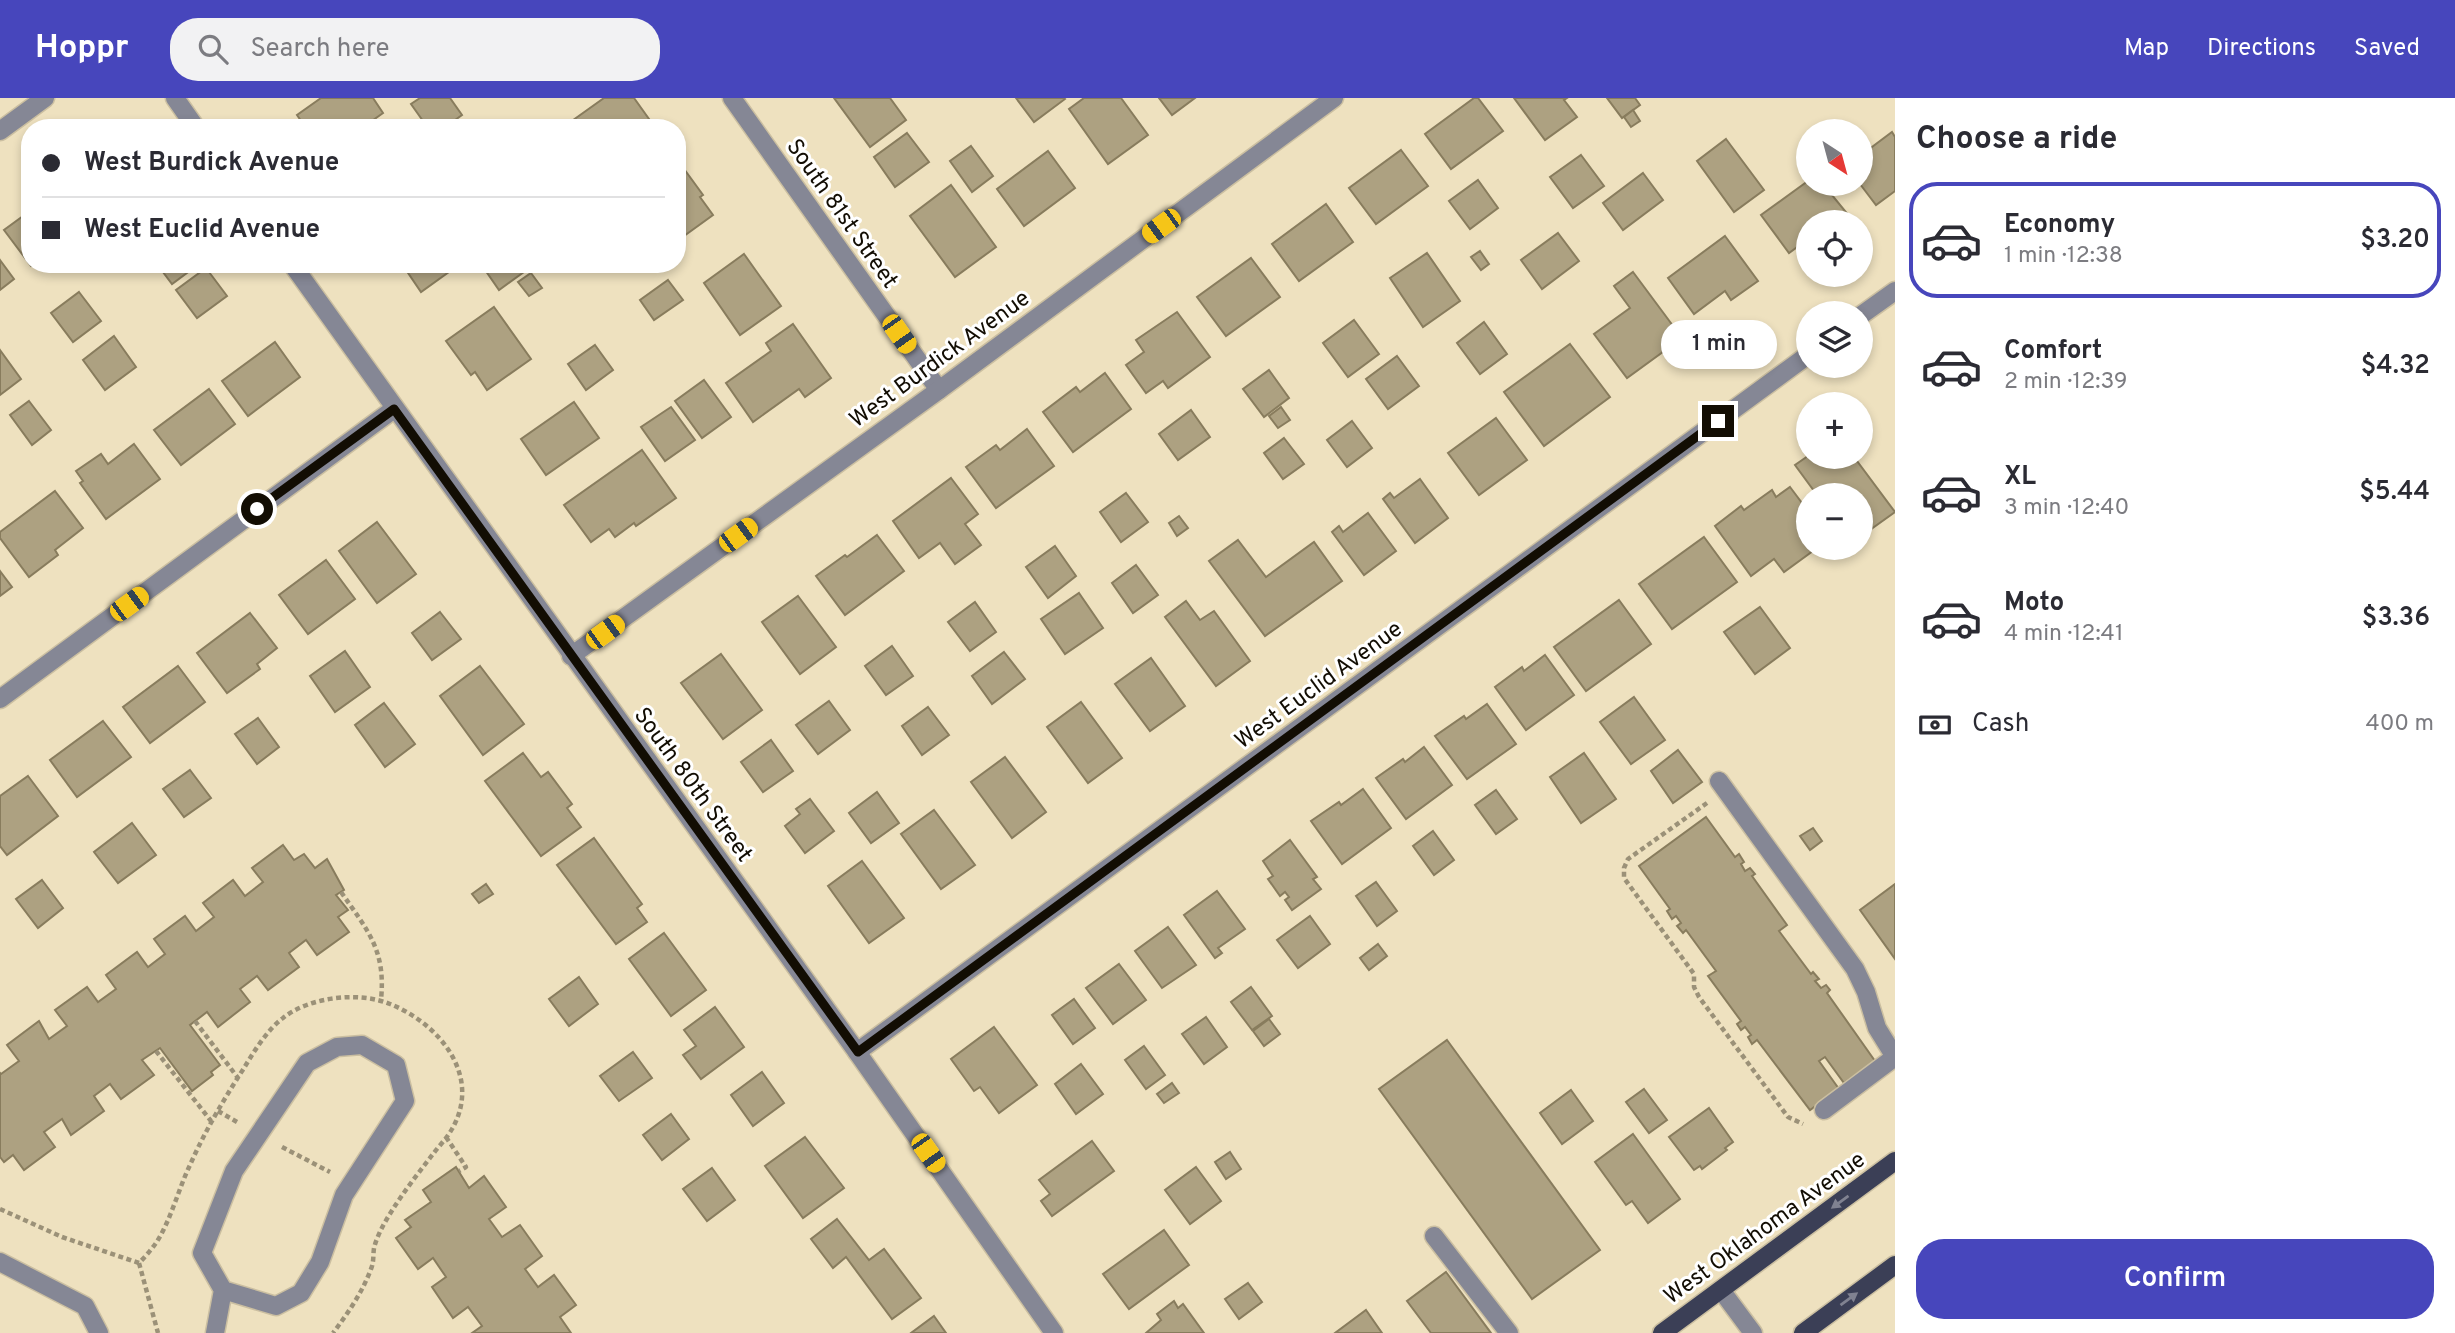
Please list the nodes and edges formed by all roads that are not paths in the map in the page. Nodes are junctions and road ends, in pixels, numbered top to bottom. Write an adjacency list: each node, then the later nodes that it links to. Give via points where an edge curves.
1 (45, 98): 6 (street)
2 (175, 98): 5 (street)
3 (732, 98): 11 (street, South 81st Street)
4 (1334, 98): 11 (street, West Burdick Avenue)
5 (190, 119)
6 (0, 131)
7 (298, 273): 12 (street, South 80th Street)
8 (1895, 291): 9 (street)
9 (1873, 307)
10 (1796, 364): 16 (street, West Euclid Avenue)
11 (939, 390): 13 (street, West Burdick Avenue)
12 (394, 409): 13 (street, South 80th Street); 14 (street)
13 (572, 656): 16 (street, South 80th Street)
14 (0, 699)
15 (1722, 786): 17 (street, via 1855,969 1877,1028)
16 (858, 1052): 27 (street, South 80th Street)
17 (1895, 1057): 18 (street)
18 (1824, 1110)
19 (1895, 1161): 24 (main road, West Oklahoma Avenue, one-way to 24)
20 (1434, 1236): 28 (street)
21 (0, 1262): 25 (street, via 85,1306)
22 (1895, 1265): 31 (main road, one-way to 22)
23 (223, 1290): 23 (street, via 202,1253 234,1171 307,1063 337,1047 362,1045 396,1065 405,1101 344,1195 320,1262 301,1293 276,1306); 26 (street)
24 (1721, 1290): 29 (main road, West Oklahoma Avenue); 30 (street)
25 (99, 1333)
26 (215, 1333)
27 (1054, 1333)
28 (1509, 1333)
29 (1662, 1333)
30 (1753, 1333)
31 (1802, 1333)

